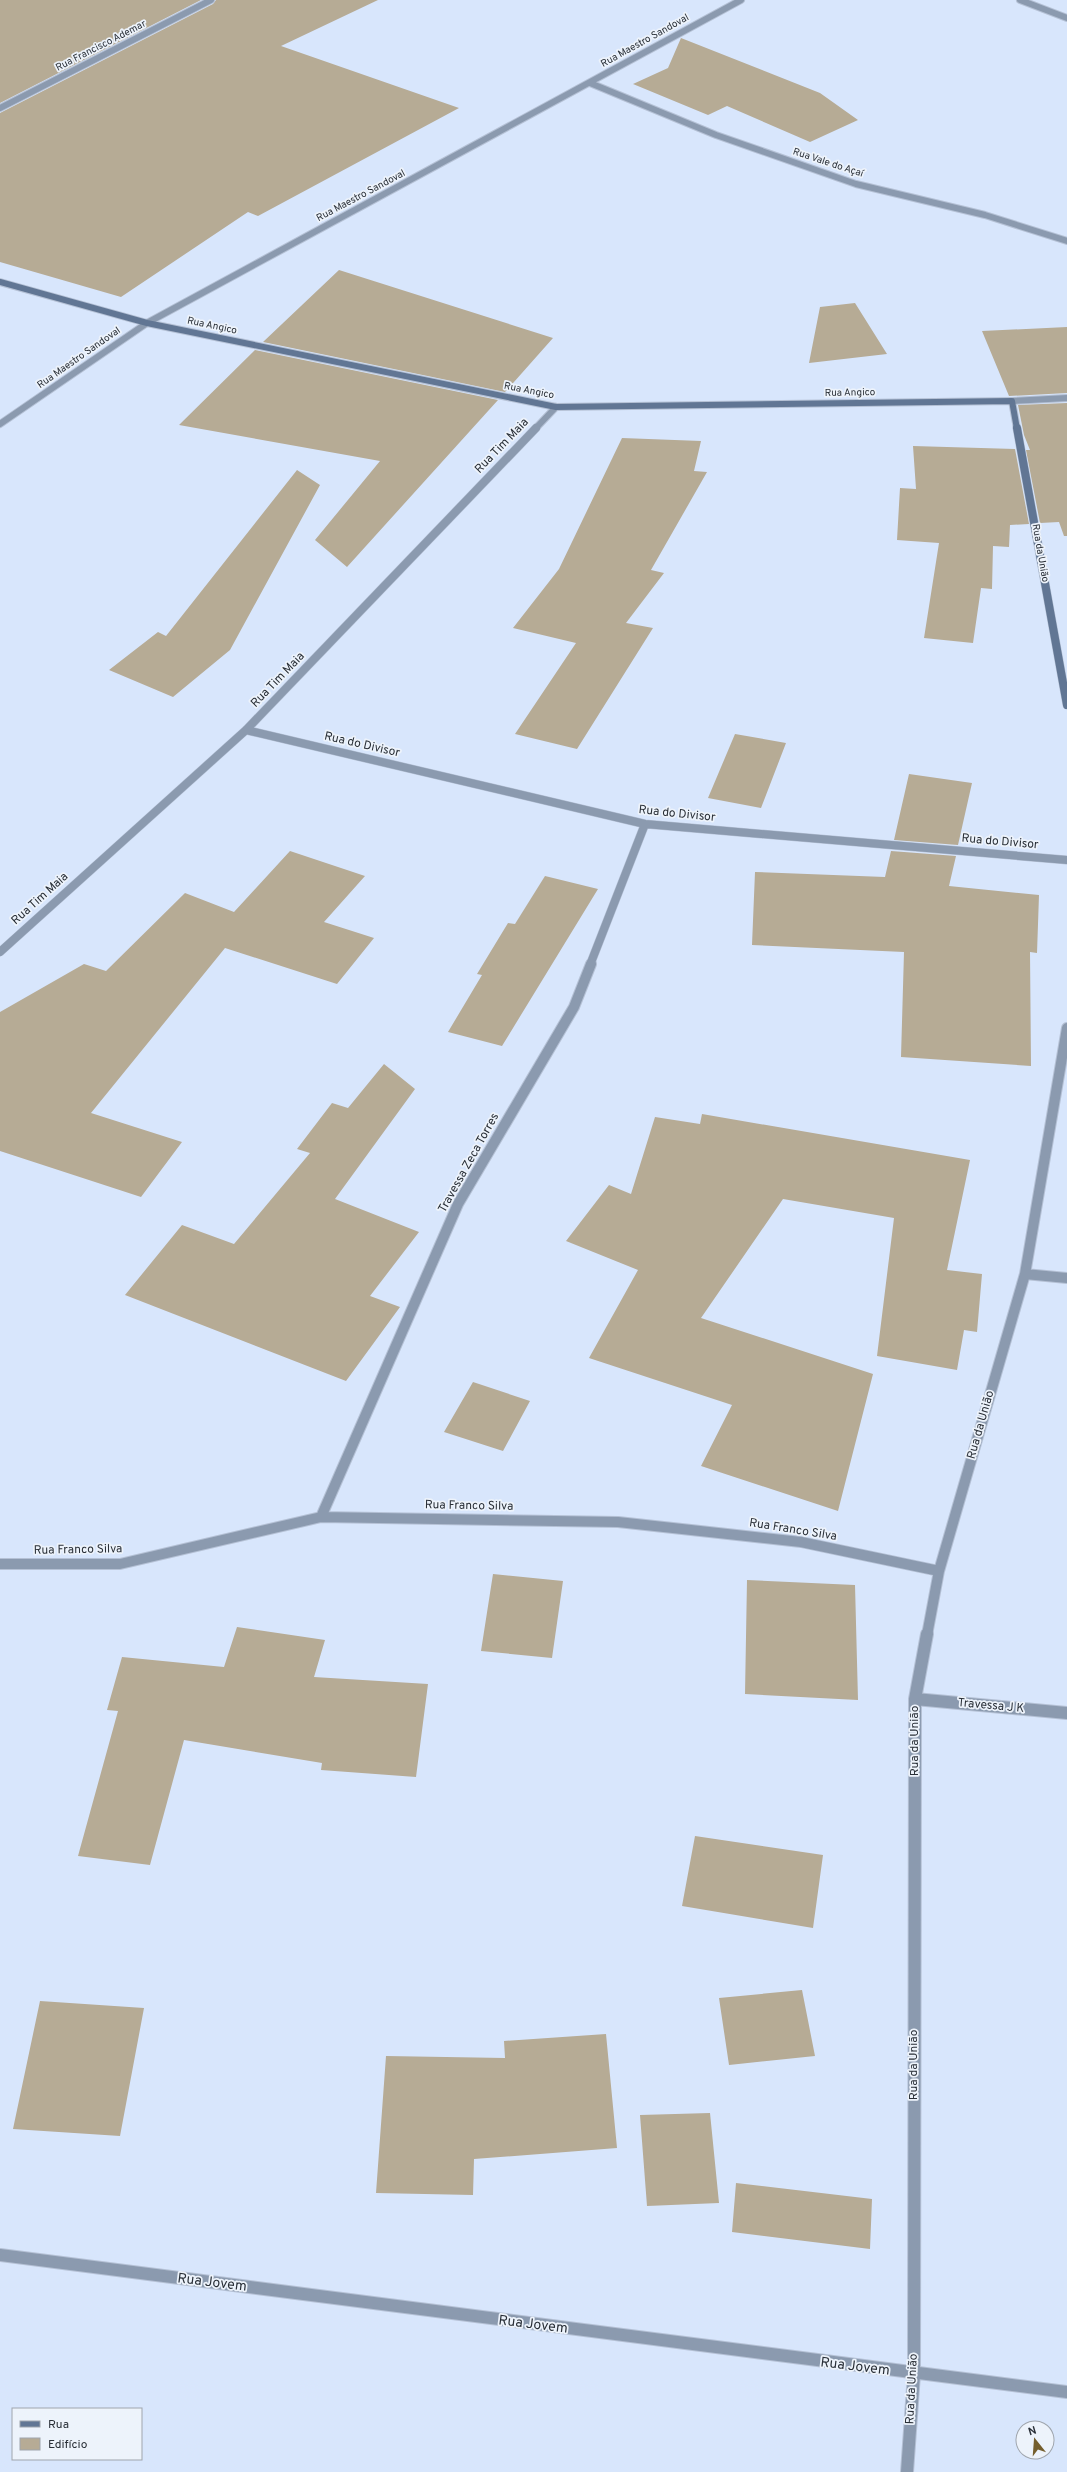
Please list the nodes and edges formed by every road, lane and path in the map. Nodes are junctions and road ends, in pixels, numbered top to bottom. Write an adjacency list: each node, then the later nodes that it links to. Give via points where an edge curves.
1 (211, 0): 6 (street, Rua Francisco Ademar)
2 (741, 0): 5 (street, Rua Maestro Sandoval)
3 (1020, 0): 4 (street)
4 (1067, 18)
5 (590, 83): 7 (street, Rua Vale do Açaí, via 716,135 856,184 984,215); 9 (street, Rua Maestro Sandoval)
6 (0, 108)
7 (1067, 241)
8 (0, 282): 9 (street, Rua Angico)
9 (147, 323): 12 (street, Rua Angico); 13 (street, Rua Maestro Sandoval)
10 (1067, 398): 11 (street, Rua Angico)
11 (1012, 400): 12 (street, Rua Angico); 14 (street, Rua da União)
12 (556, 407): 15 (street, Rua Tim Maia)
13 (0, 424)
14 (1067, 705)
15 (246, 730): 16 (street, Rua do Divisor); 18 (street, Rua Tim Maia)
16 (645, 824): 17 (street, Rua do Divisor); 22 (street, Travessa Zeca Torres, via 574,1007 458,1204)
17 (1067, 860)
18 (0, 952)
19 (1067, 1028): 20 (street, Rua da União)
20 (1025, 1274): 21 (street); 24 (street, Rua da União)
21 (1067, 1278)
22 (321, 1517): 23 (street, Rua Franco Silva, via 120,1564); 24 (street, Rua Franco Silva, via 618,1522 801,1542)
23 (0, 1564)
24 (938, 1571): 25 (street, Rua da União)
25 (915, 1699): 26 (street, Travessa J K); 28 (street, Rua da União)
26 (1067, 1714)
27 (0, 2255): 28 (street, Rua Jovem)
28 (914, 2374): 29 (street, Rua Jovem); 30 (street, Rua da União)
29 (1067, 2392)
30 (907, 2472)

